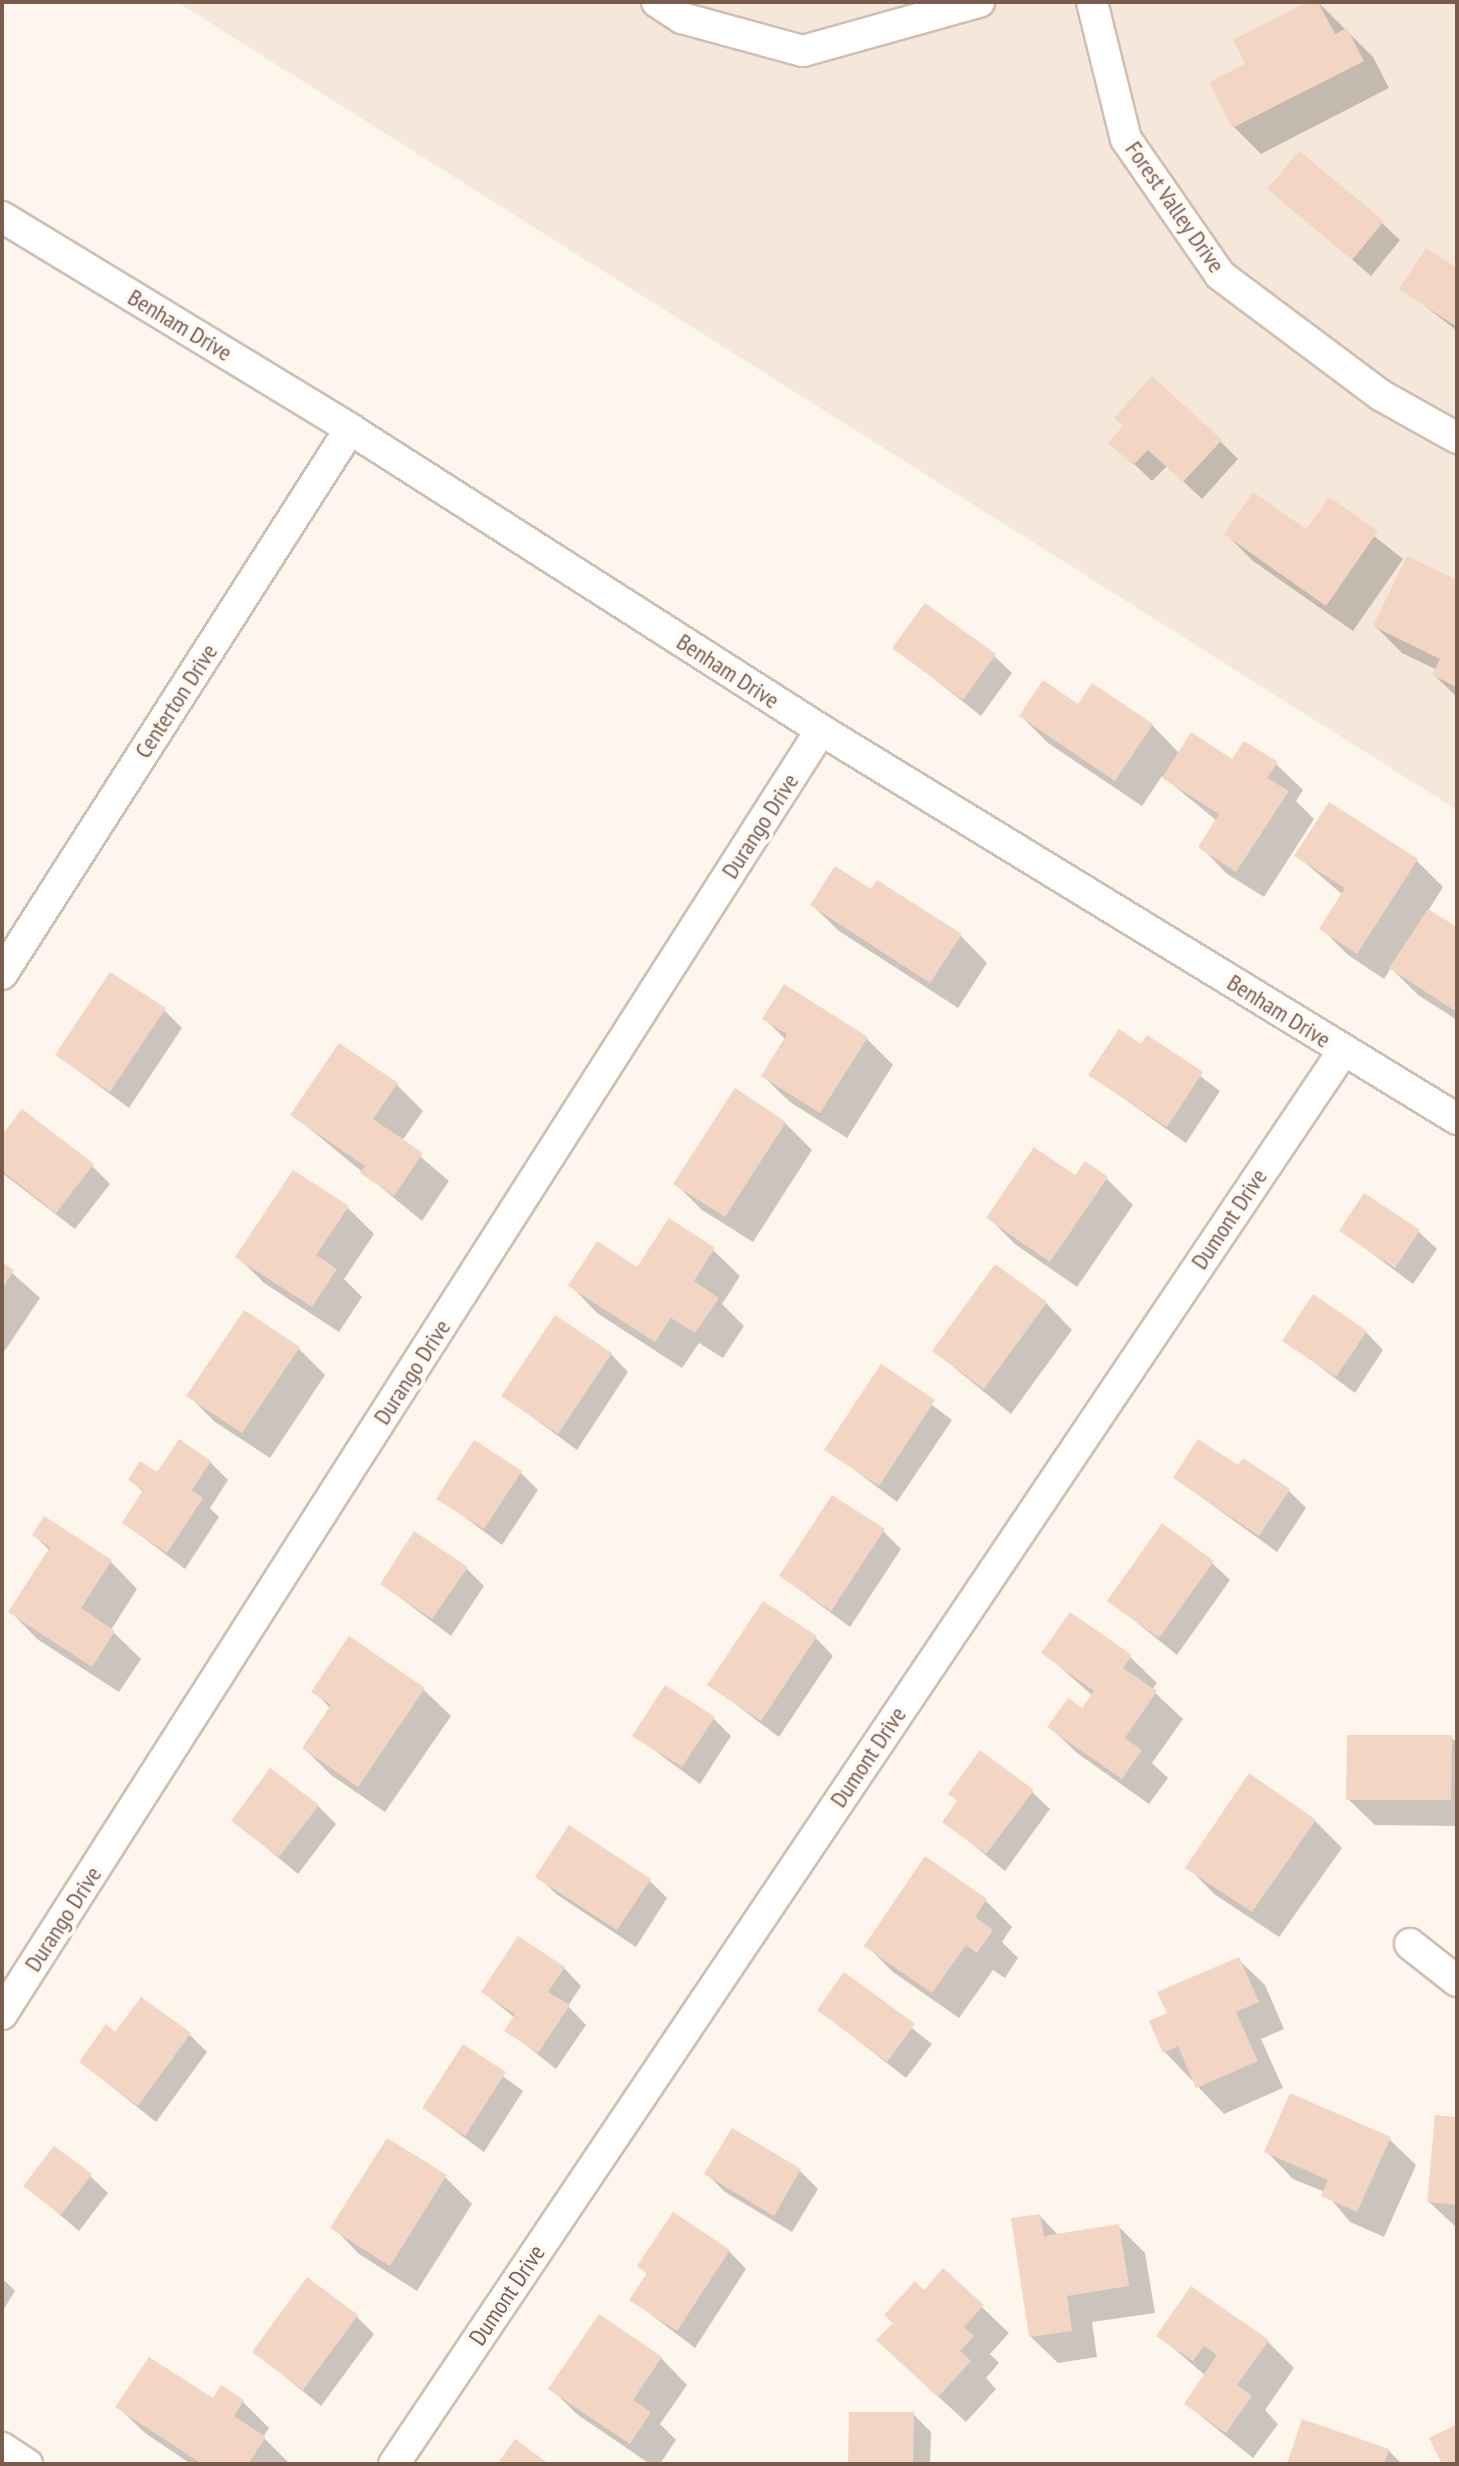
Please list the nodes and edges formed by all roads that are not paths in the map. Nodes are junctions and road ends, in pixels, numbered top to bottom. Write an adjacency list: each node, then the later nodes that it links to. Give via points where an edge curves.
1 (657, 2): 2 (street, via 682,18 803,51)
2 (979, 2)
3 (1092, 2): 6 (street, Forest Valley Drive, via 1126,139 1220,275 1382,396)
4 (2, 217): 5 (street, Benham Drive)
5 (350, 429): 7 (street, Benham Drive); 8 (street, Centerton Drive)
6 (1457, 438)
7 (821, 730): 9 (street, Benham Drive); 13 (street, Durango Drive)
8 (2, 974)
9 (1343, 1051): 10 (street, Benham Drive); 16 (street, Dumont Drive)
10 (1457, 1119)
11 (1410, 1944): 12 (street)
12 (1457, 1981)
13 (2, 2014)
14 (2, 2448): 15 (street)
15 (27, 2464)
16 (394, 2464)

